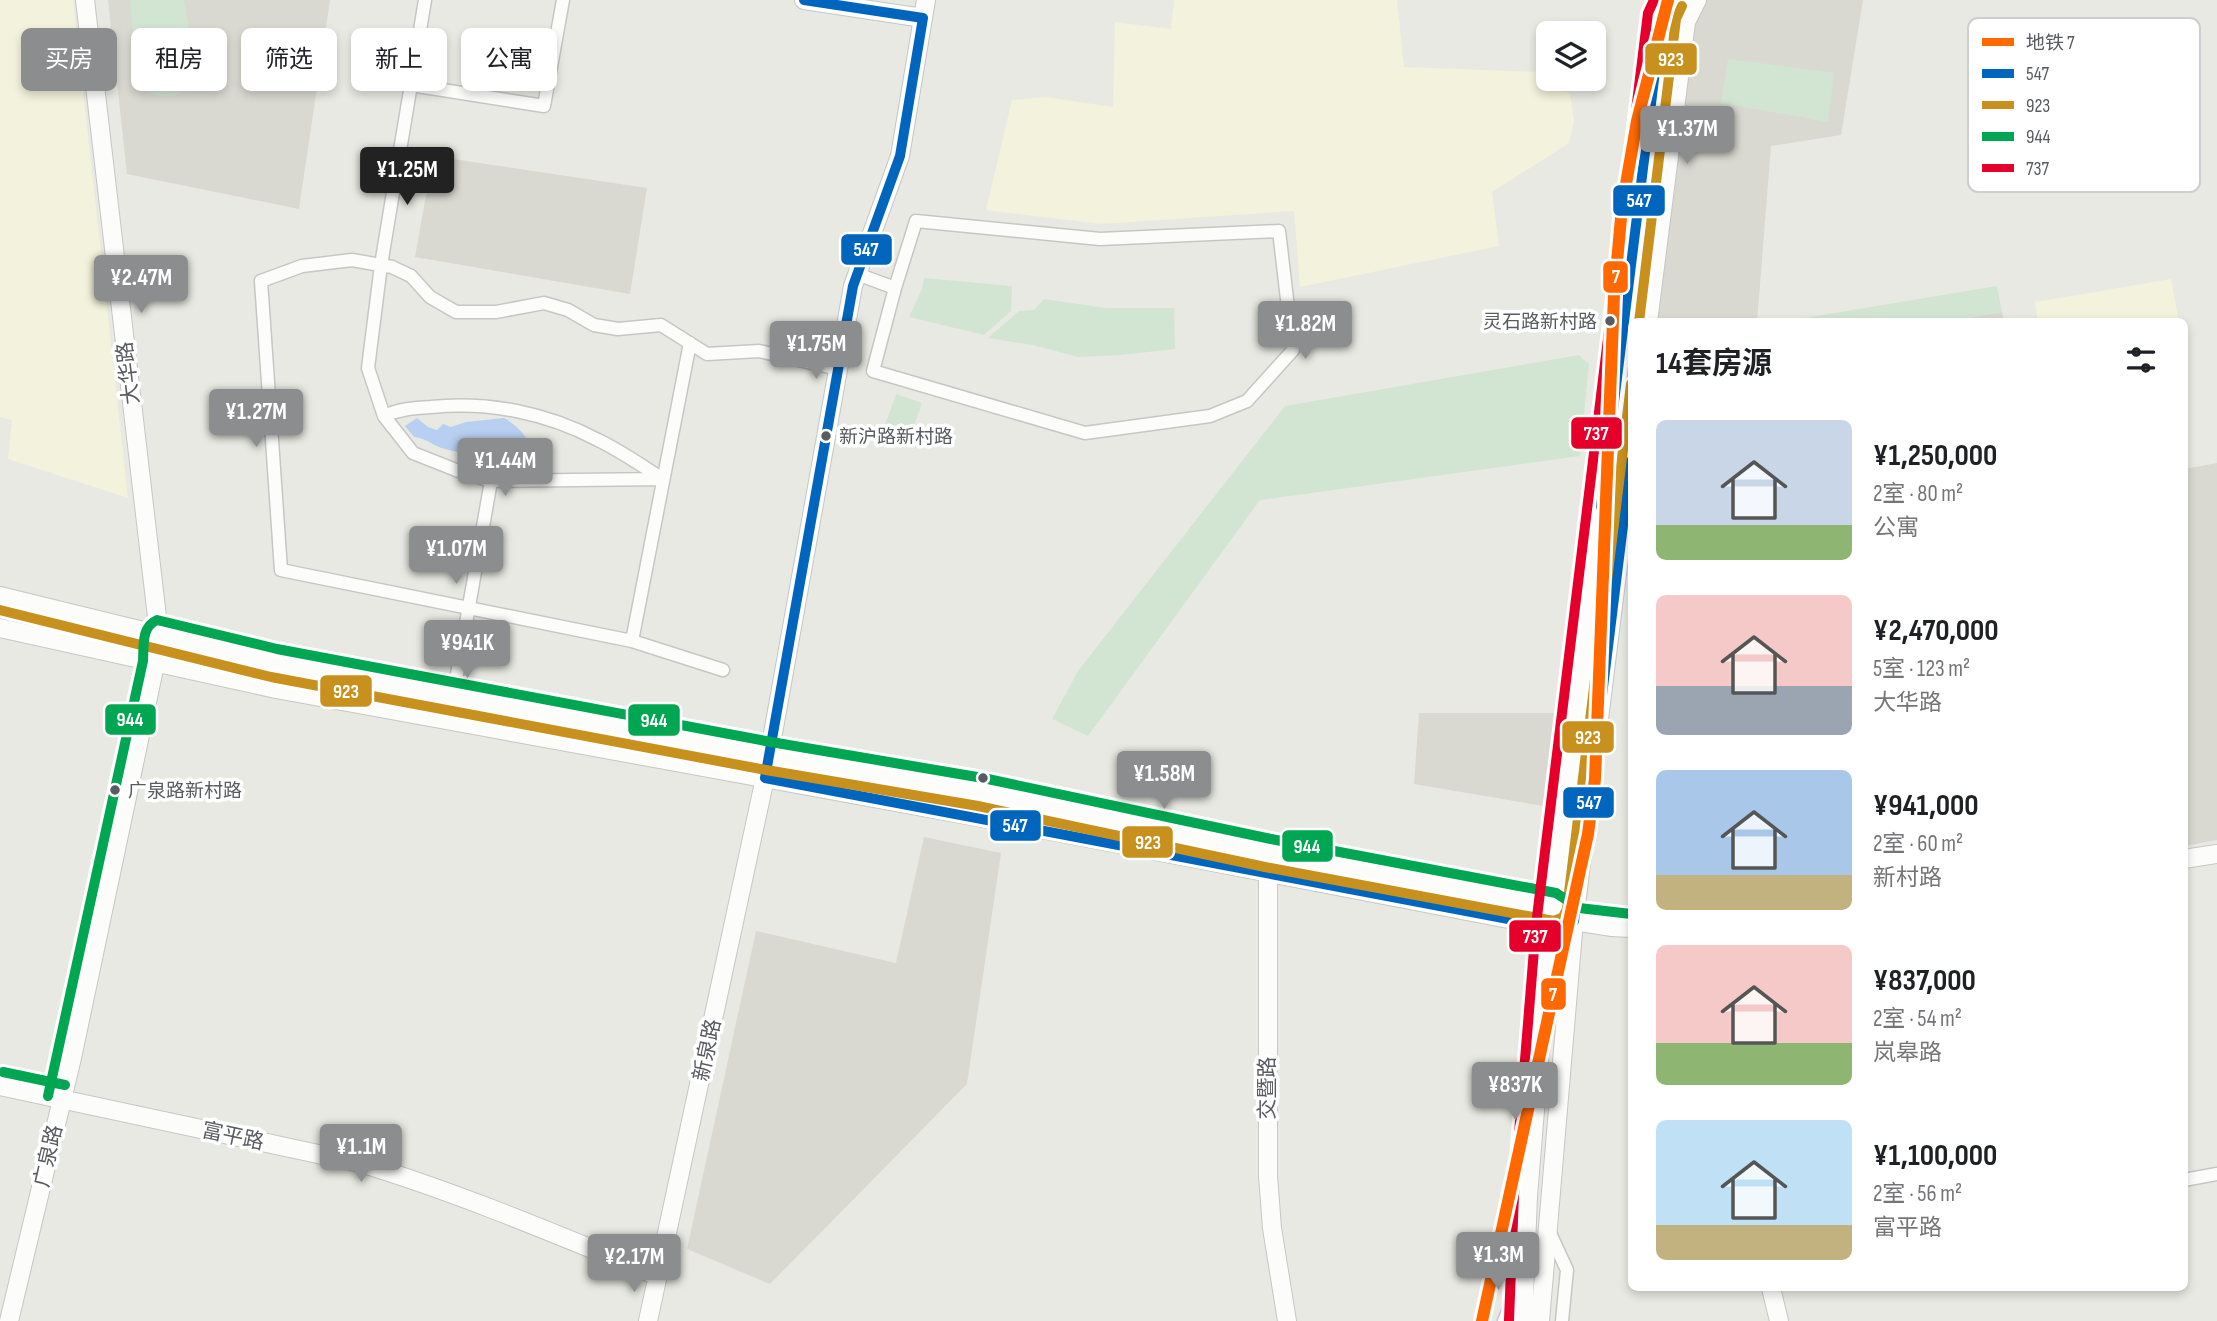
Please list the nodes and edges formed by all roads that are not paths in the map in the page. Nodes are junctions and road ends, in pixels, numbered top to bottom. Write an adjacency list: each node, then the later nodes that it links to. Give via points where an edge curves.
1 (85, 0): 24 (main road, 大华路)
2 (425, 0): 8 (street)
3 (563, 0): 10 (street, via 544,106)
4 (804, 0): 7 (main road)
5 (1669, 0): 35 (main road, via 1660,28)
6 (1697, 0): 14 (main road, via 1686,22)
7 (924, 9): 12 (main road, 新泉路, via 900,156)
8 (420, 28)
9 (410, 91): 11 (street)
10 (447, 91)
11 (381, 265): 15 (street, via 411,276 430,297 456,312 496,312 544,303 594,325 618,329 661,325); 17 (street, via 368,368); 22 (street, via 352,260 302,266 261,281 281,570)
12 (857, 274): 13 (street); 16 (main road, 新泉路)
13 (895, 288): 13 (street, via 873,371 1085,433 1210,416 1247,401 1293,350 1279,231 1100,239 916,221)
14 (1649, 318)
15 (690, 343): 16 (street, via 707,354 759,351); 18 (street)
16 (838, 369): 29 (main road, 新泉路)
17 (384, 416): 18 (street, via 396,410 448,405 499,406 598,439); 19 (street, via 413,453)
18 (663, 479): 19 (street); 25 (street)
19 (491, 481): 22 (street)
20 (1628, 485): 36 (main road)
21 (0, 596): 24 (main road)
22 (469, 608): 25 (street); 28 (street)
23 (0, 628): 26 (main road)
24 (159, 634): 26 (main road, 大华路); 28 (main road, via 274,663)
25 (632, 641): 27 (street)
26 (157, 663): 30 (main road); 40 (main road, 广泉路)
27 (723, 670)
28 (453, 697): 29 (main road)
29 (769, 756): 30 (main road, 新泉路); 31 (main road, via 981,792)
30 (765, 778): 34 (main road); 45 (main road, 新泉路)
31 (1268, 853): 34 (main road, 交暨路); 35 (main road)
32 (2217, 854): 33 (main road)
33 (2188, 858)
34 (1268, 874): 37 (main road); 49 (main road, 交暨路, via 1268,1176)
35 (1553, 906): 36 (main road); 37 (main road)
36 (1574, 921): 37 (main road); 38 (main road); 43 (main road)
37 (1550, 927): 44 (main road)
38 (1628, 928)
39 (0, 1086): 40 (main road, 富平路)
40 (62, 1099): 45 (main road, 富平路, via 360,1163 450,1193); 47 (main road, 广泉路)
41 (2217, 1174): 42 (street)
42 (2188, 1179)
43 (1548, 1229): 52 (main road); 53 (street, via 1567,1270)
44 (1525, 1272): 50 (street); 51 (main road)
45 (658, 1276): 48 (main road, 新泉路)
46 (1772, 1291): 54 (main road)
47 (9, 1321)
48 (648, 1321)
49 (1287, 1321)
50 (1504, 1321)
51 (1523, 1321)
52 (1540, 1321)
53 (1562, 1321)
54 (1779, 1321)

